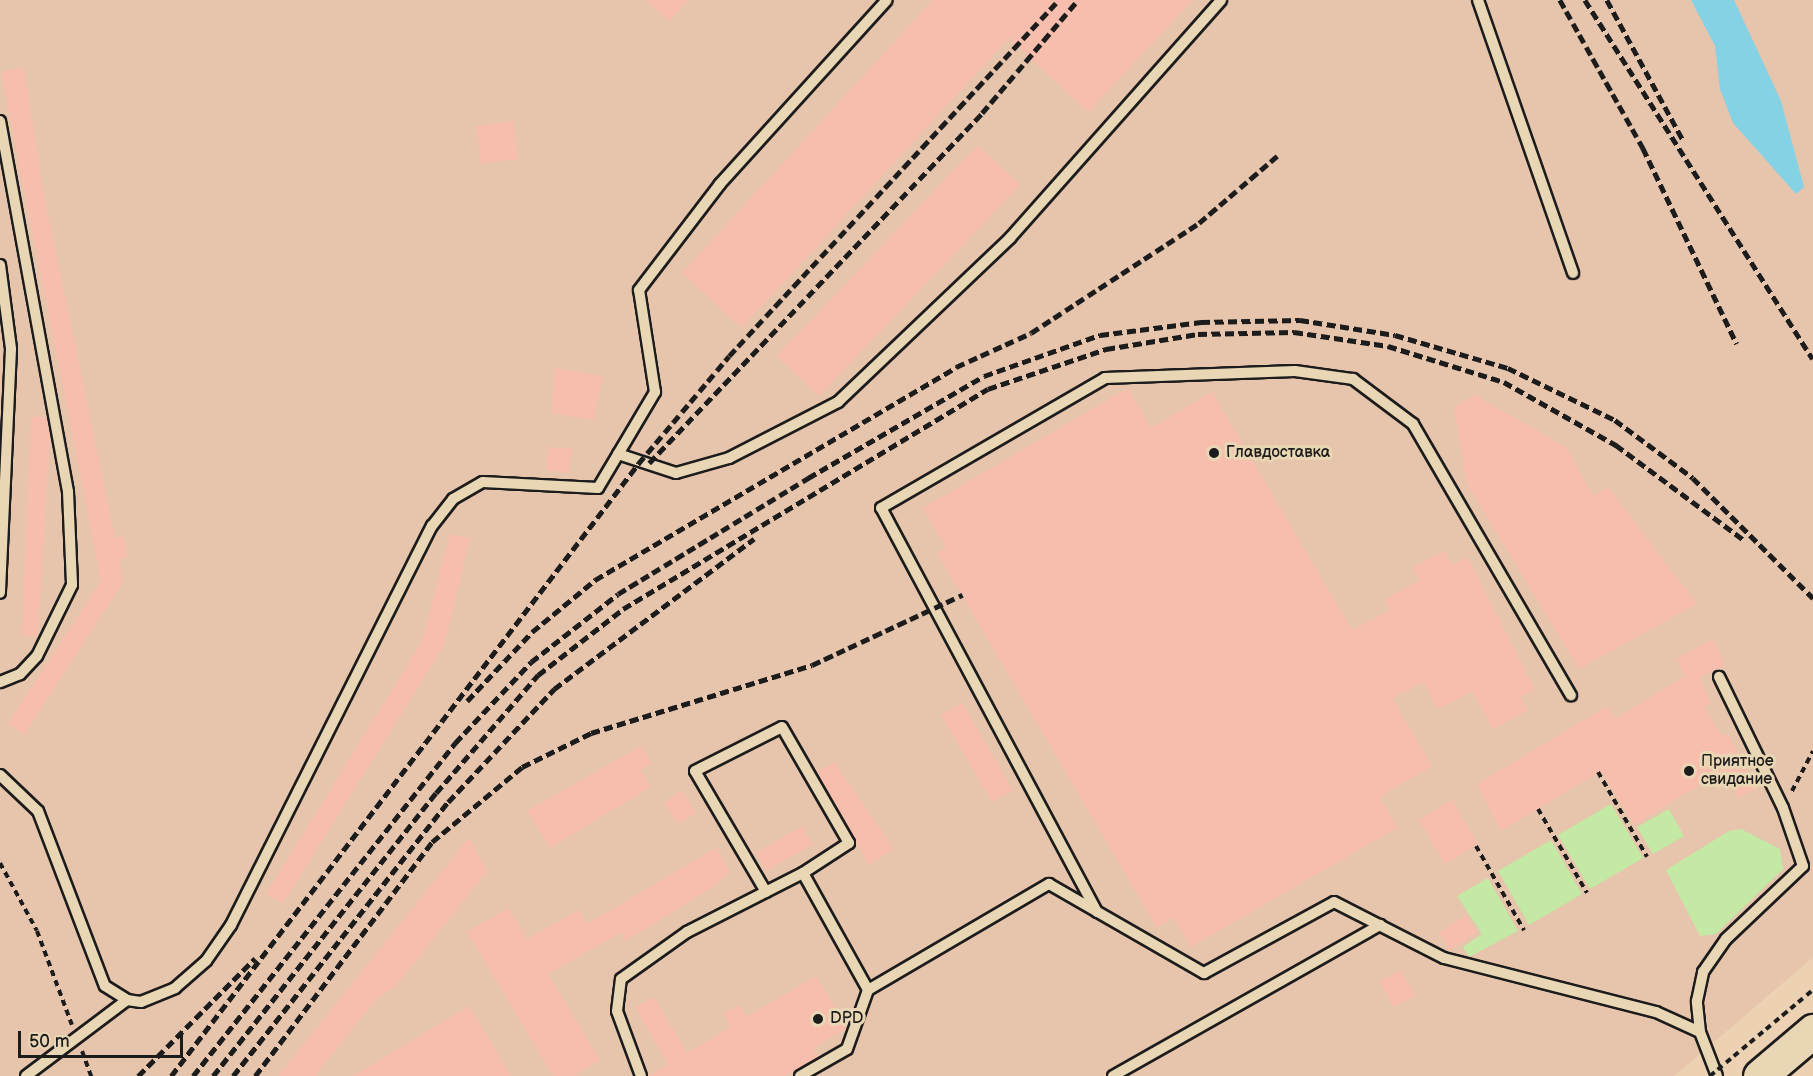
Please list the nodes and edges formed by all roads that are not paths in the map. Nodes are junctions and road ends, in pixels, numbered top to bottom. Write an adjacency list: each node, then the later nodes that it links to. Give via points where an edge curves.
1 (887, 0): 7 (lane, via 720,184 639,290 655,392)
2 (1221, 0): 7 (lane, via 1010,238 838,402 729,458 676,473)
3 (1478, 0): 6 (lane)
4 (0, 121): 10 (lane, via 68,492 72,585 37,656 20,674)
5 (0, 265): 8 (lane, via 10,349)
6 (1573, 273)
7 (618, 454): 18 (lane, via 598,488 498,480 470,487 453,499 432,526 231,925 206,961 175,988 141,1002)
8 (0, 593)
9 (1719, 676): 20 (lane, via 1783,808 1803,866 1726,939 1703,972 1696,1001)
10 (0, 682)
11 (1571, 695): 15 (lane, via 1413,424 1353,379 1295,371 1106,378 881,508)
12 (0, 775): 18 (lane, via 38,812 105,986)
13 (803, 873): 14 (lane); 14 (lane, via 849,843 782,727 695,771); 17 (lane)
14 (766, 892): 22 (lane, via 687,932 621,979 617,1011)
15 (1097, 912): 16 (lane, via 1204,973 1334,902); 17 (lane, via 1049,884)
16 (1380, 925): 20 (lane, via 1444,958 1656,1012); 24 (lane)
17 (868, 990): 23 (lane, via 847,1049)
18 (127, 1000): 21 (lane)
19 (1813, 1031): 26 (main road)
20 (1700, 1032): 25 (lane)
21 (26, 1076)
22 (641, 1076)
23 (800, 1076)
24 (1113, 1076)
25 (1718, 1076)
26 (1760, 1076)

